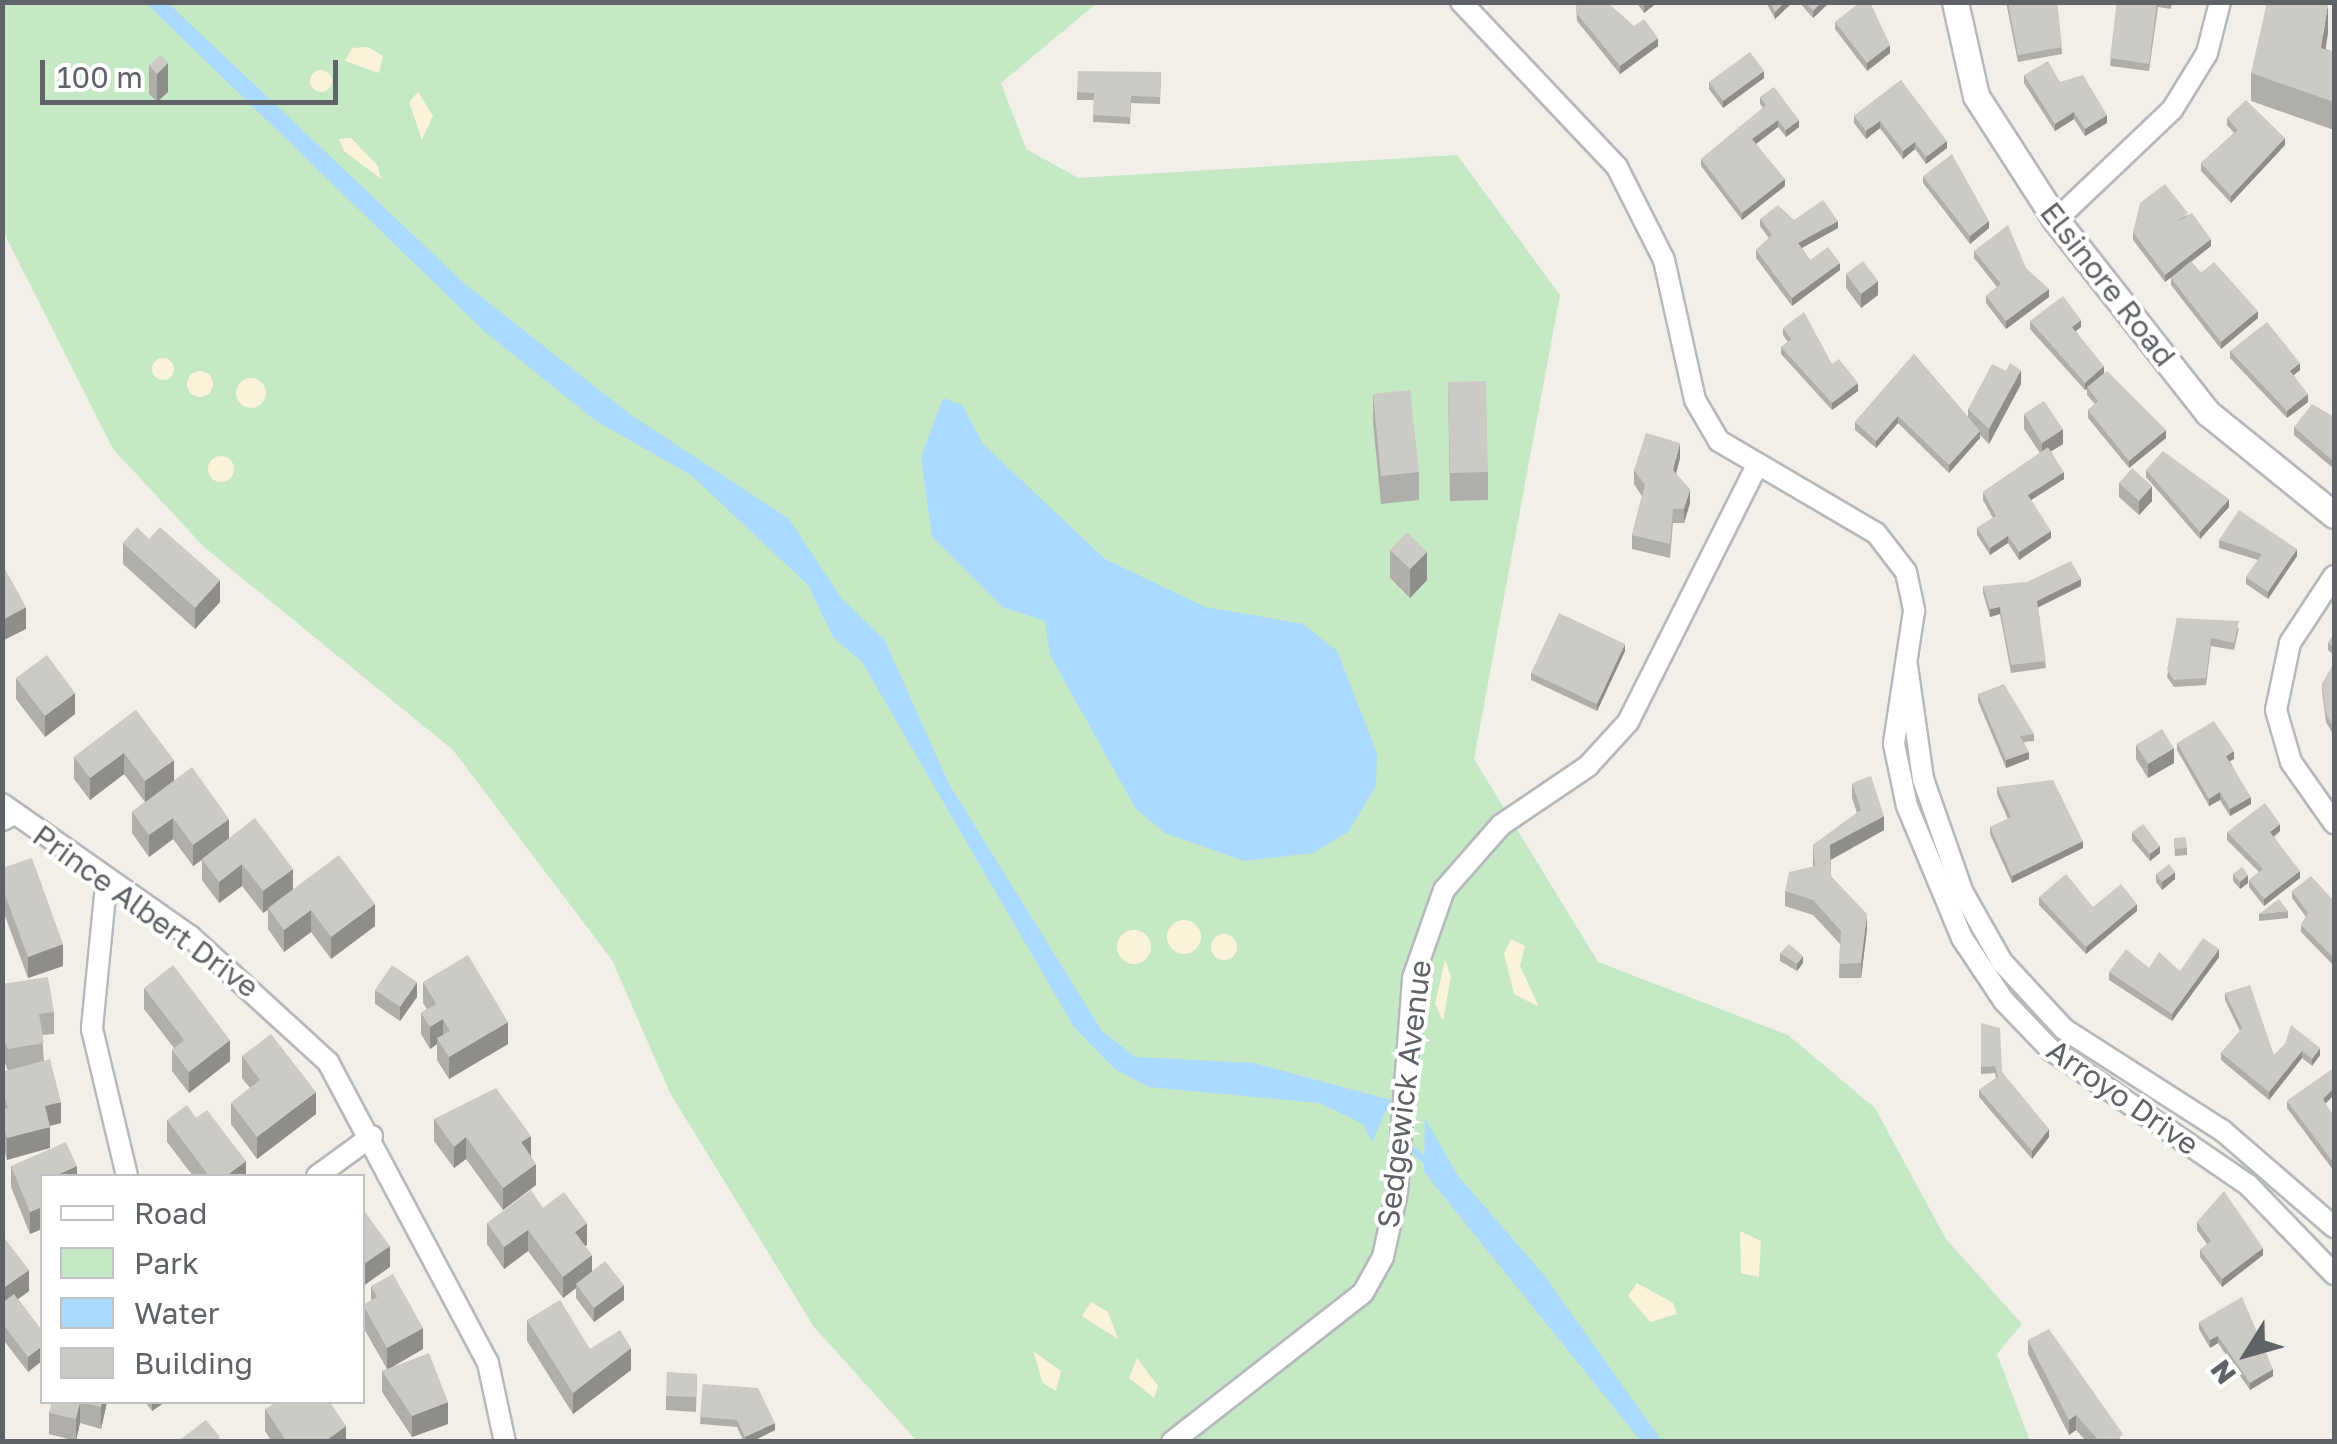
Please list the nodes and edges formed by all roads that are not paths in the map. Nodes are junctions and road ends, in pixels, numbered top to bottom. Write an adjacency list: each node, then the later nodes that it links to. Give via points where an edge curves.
1 (1461, 2): 5 (street, Arroyo Drive, via 1617,167 1680,306 1704,423)
2 (1955, 2): 4 (street, Elsinore Road, via 1976,96)
3 (2220, 2): 4 (street, via 2206,53 2172,110)
4 (2056, 220): 6 (street, Elsinore Road, via 2208,413)
5 (1758, 465): 8 (street, Arroyo Drive, via 1876,533 1896,556 1912,590); 18 (street, Sedgewick Avenue, via 1628,722 1588,766 1501,824 1444,890 1413,978 1406,1128 1383,1256 1364,1293)
6 (2334, 515)
7 (2334, 576): 10 (street, via 2290,642 2276,710 2291,762)
8 (1907, 666): 15 (street, Arroyo Drive, via 1923,779 1963,893 2002,962 2064,1029 2223,1130); 16 (street, Arroyo Drive, via 1894,744 1906,806 1962,938 2004,1001 2051,1050 2248,1185)
9 (5, 811): 11 (street, Prince Albert Drive)
10 (2334, 823)
11 (106, 884): 12 (street, Prince Albert Drive, via 275,1004 328,1062); 13 (street, via 92,1029)
12 (372, 1136): 14 (street); 17 (street, Prince Albert Drive, via 488,1363)
13 (127, 1174)
14 (320, 1174)
15 (2334, 1227)
16 (2334, 1274)
17 (506, 1442)
18 (1172, 1442)

